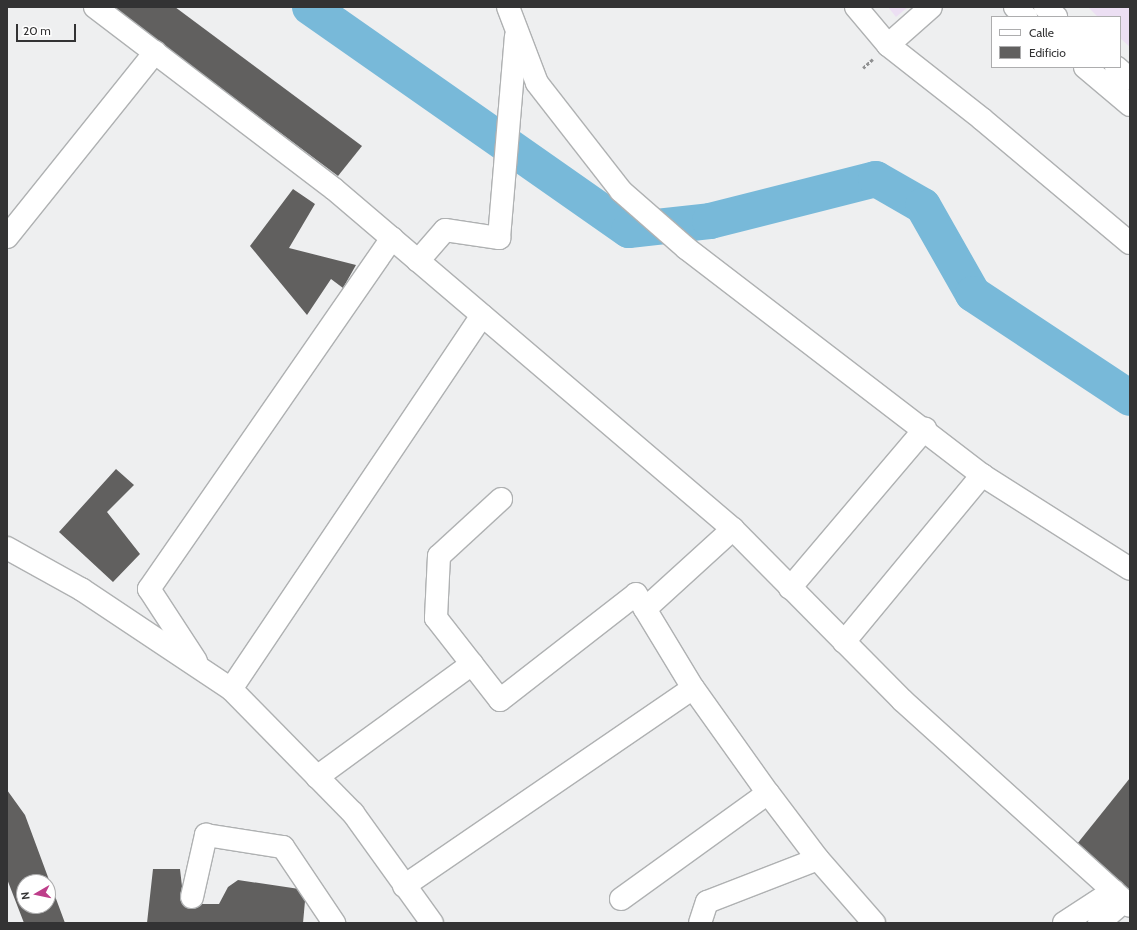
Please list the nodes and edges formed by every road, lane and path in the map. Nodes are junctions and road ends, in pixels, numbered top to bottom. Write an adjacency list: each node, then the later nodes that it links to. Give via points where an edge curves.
1 (96, 7): 13 (street)
2 (508, 7): 11 (street)
3 (856, 7): 12 (street)
4 (931, 7): 12 (street)
5 (1015, 7): 8 (street)
6 (1039, 7): 9 (street)
7 (1045, 7): 10 (street)
8 (1027, 16)
9 (1029, 16)
10 (1055, 16)
11 (516, 35): 21 (street, via 499,238 445,230); 23 (street, via 537,83 621,191 686,248)
12 (888, 45): 20 (street, via 982,119)
13 (155, 52): 18 (street); 19 (street, via 334,189)
14 (1086, 68): 17 (street)
15 (1117, 68): 16 (street)
16 (1130, 79)
17 (1130, 105)
18 (7, 237)
19 (392, 238): 21 (street); 33 (street, via 149,588)
20 (1130, 243)
21 (418, 261): 22 (street)
22 (482, 315): 26 (street); 35 (street)
23 (925, 429): 24 (street); 29 (street)
24 (982, 474): 28 (street); 31 (street)
25 (500, 499): 32 (street, via 439,556 436,618)
26 (733, 529): 29 (street); 30 (street)
27 (7, 548): 33 (street, via 81,589)
28 (1130, 569)
29 (790, 588): 31 (street)
30 (645, 609): 32 (street, via 636,594 500,700); 34 (street)
31 (844, 642): 42 (street, via 902,700)
32 (472, 664): 36 (street)
33 (201, 669): 35 (street)
34 (693, 688): 37 (street); 39 (street)
35 (231, 689): 36 (street)
36 (317, 777): 39 (street, via 353,813)
37 (768, 793): 38 (street); 41 (street)
38 (818, 860): 45 (street, via 707,902); 46 (street)
39 (404, 886): 44 (street)
40 (192, 897): 43 (street, via 206,835 283,847)
41 (621, 899)
42 (1122, 899): 47 (street); 48 (street)
43 (334, 923)
44 (432, 923)
45 (700, 923)
46 (874, 923)
47 (1064, 923)
48 (1099, 923)

